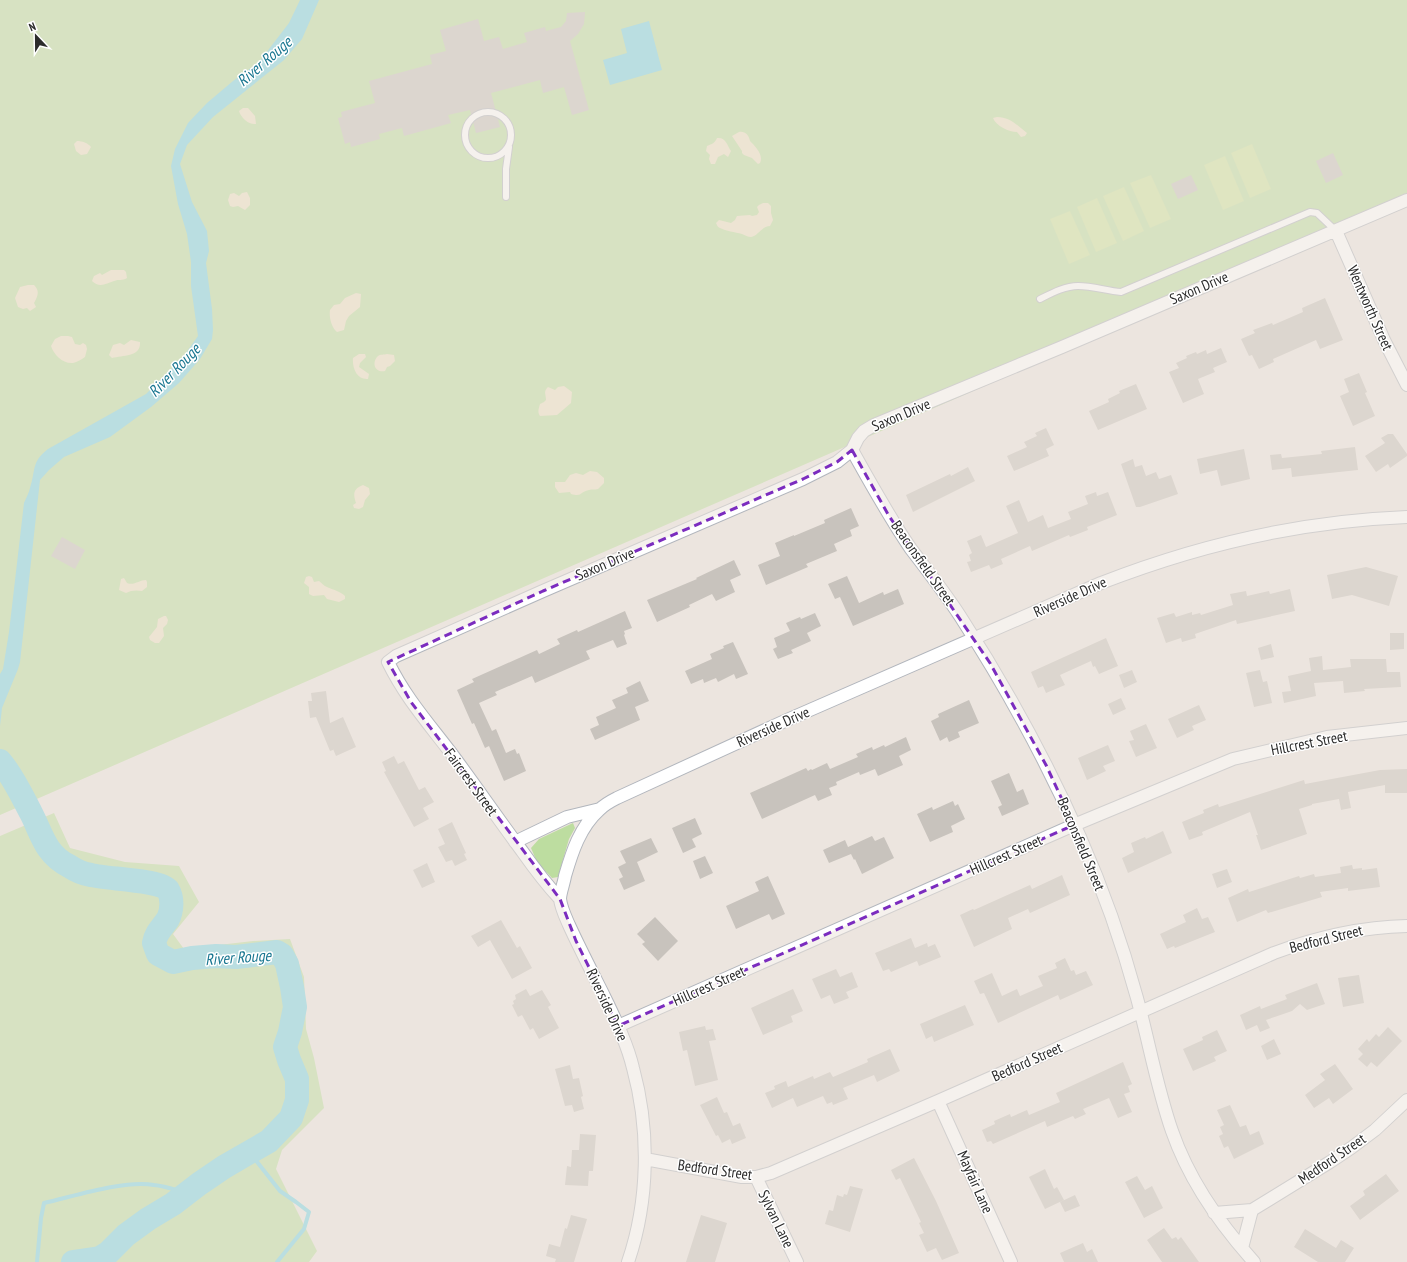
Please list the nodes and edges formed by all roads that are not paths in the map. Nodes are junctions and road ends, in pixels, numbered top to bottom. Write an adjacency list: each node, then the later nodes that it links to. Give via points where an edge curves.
1 (510, 143): 1 (lane, via 510,128 507,121 494,112 479,113 472,117 465,130 466,145 477,156 493,158 506,150); 2 (lane, via 506,169)
2 (506, 197)
3 (1407, 200): 4 (street, Saxon Drive)
4 (1336, 231): 5 (lane, via 1317,213 1310,212 1121,292 1077,286 1058,290); 6 (street, Wentworth Street, via 1384,340); 7 (street, Saxon Drive, via 874,425 864,431)
5 (1040, 299)
6 (1407, 385)
7 (852, 450): 9 (street, Beaconsfield Street, via 889,516); 10 (street, Saxon Drive, via 838,462 803,479 488,615 396,656)
8 (1407, 517): 9 (street, Riverside Drive, via 1333,522 1286,529 1188,552 1101,583)
9 (974, 639): 12 (street, Riverside Drive, via 676,770 617,798); 13 (street, Beaconsfield Street, via 1019,714)
10 (388, 662): 14 (street, Faircrest Street, via 401,688)
11 (1407, 728): 13 (street, Hillcrest Street, via 1328,737 1233,760)
12 (600, 809): 14 (street, via 567,817); 15 (street, Riverside Drive, via 578,838 569,861)
13 (1074, 825): 17 (street, Beaconsfield Street, via 1126,961); 18 (street, Hillcrest Street)
14 (515, 842): 15 (street, Faircrest Street)
15 (560, 899): 18 (street, Riverside Drive, via 576,941)
16 (1407, 926): 17 (street, Bedford Street, via 1353,931 1297,945)
17 (1140, 1012): 20 (street, Bedford Street); 24 (street, Beaconsfield Street, via 1172,1130 1181,1154)
18 (618, 1026): 21 (street, Riverside Drive, via 639,1093)
19 (1407, 1100): 23 (street, Medford Street, via 1351,1148)
20 (938, 1101): 22 (street, Bedford Street, via 771,1173); 28 (street, Mayfair Lane)
21 (645, 1159): 22 (street, Bedford Street); 26 (street, Riverside Drive, via 640,1211)
22 (756, 1177): 27 (street, Sylvan Lane)
23 (1252, 1210): 24 (street, Medford Street); 25 (street)
24 (1214, 1213): 25 (street, Beaconsfield Street)
25 (1242, 1248): 29 (street, Beaconsfield Street)
26 (628, 1262)
27 (797, 1262)
28 (1011, 1262)
29 (1254, 1262)

